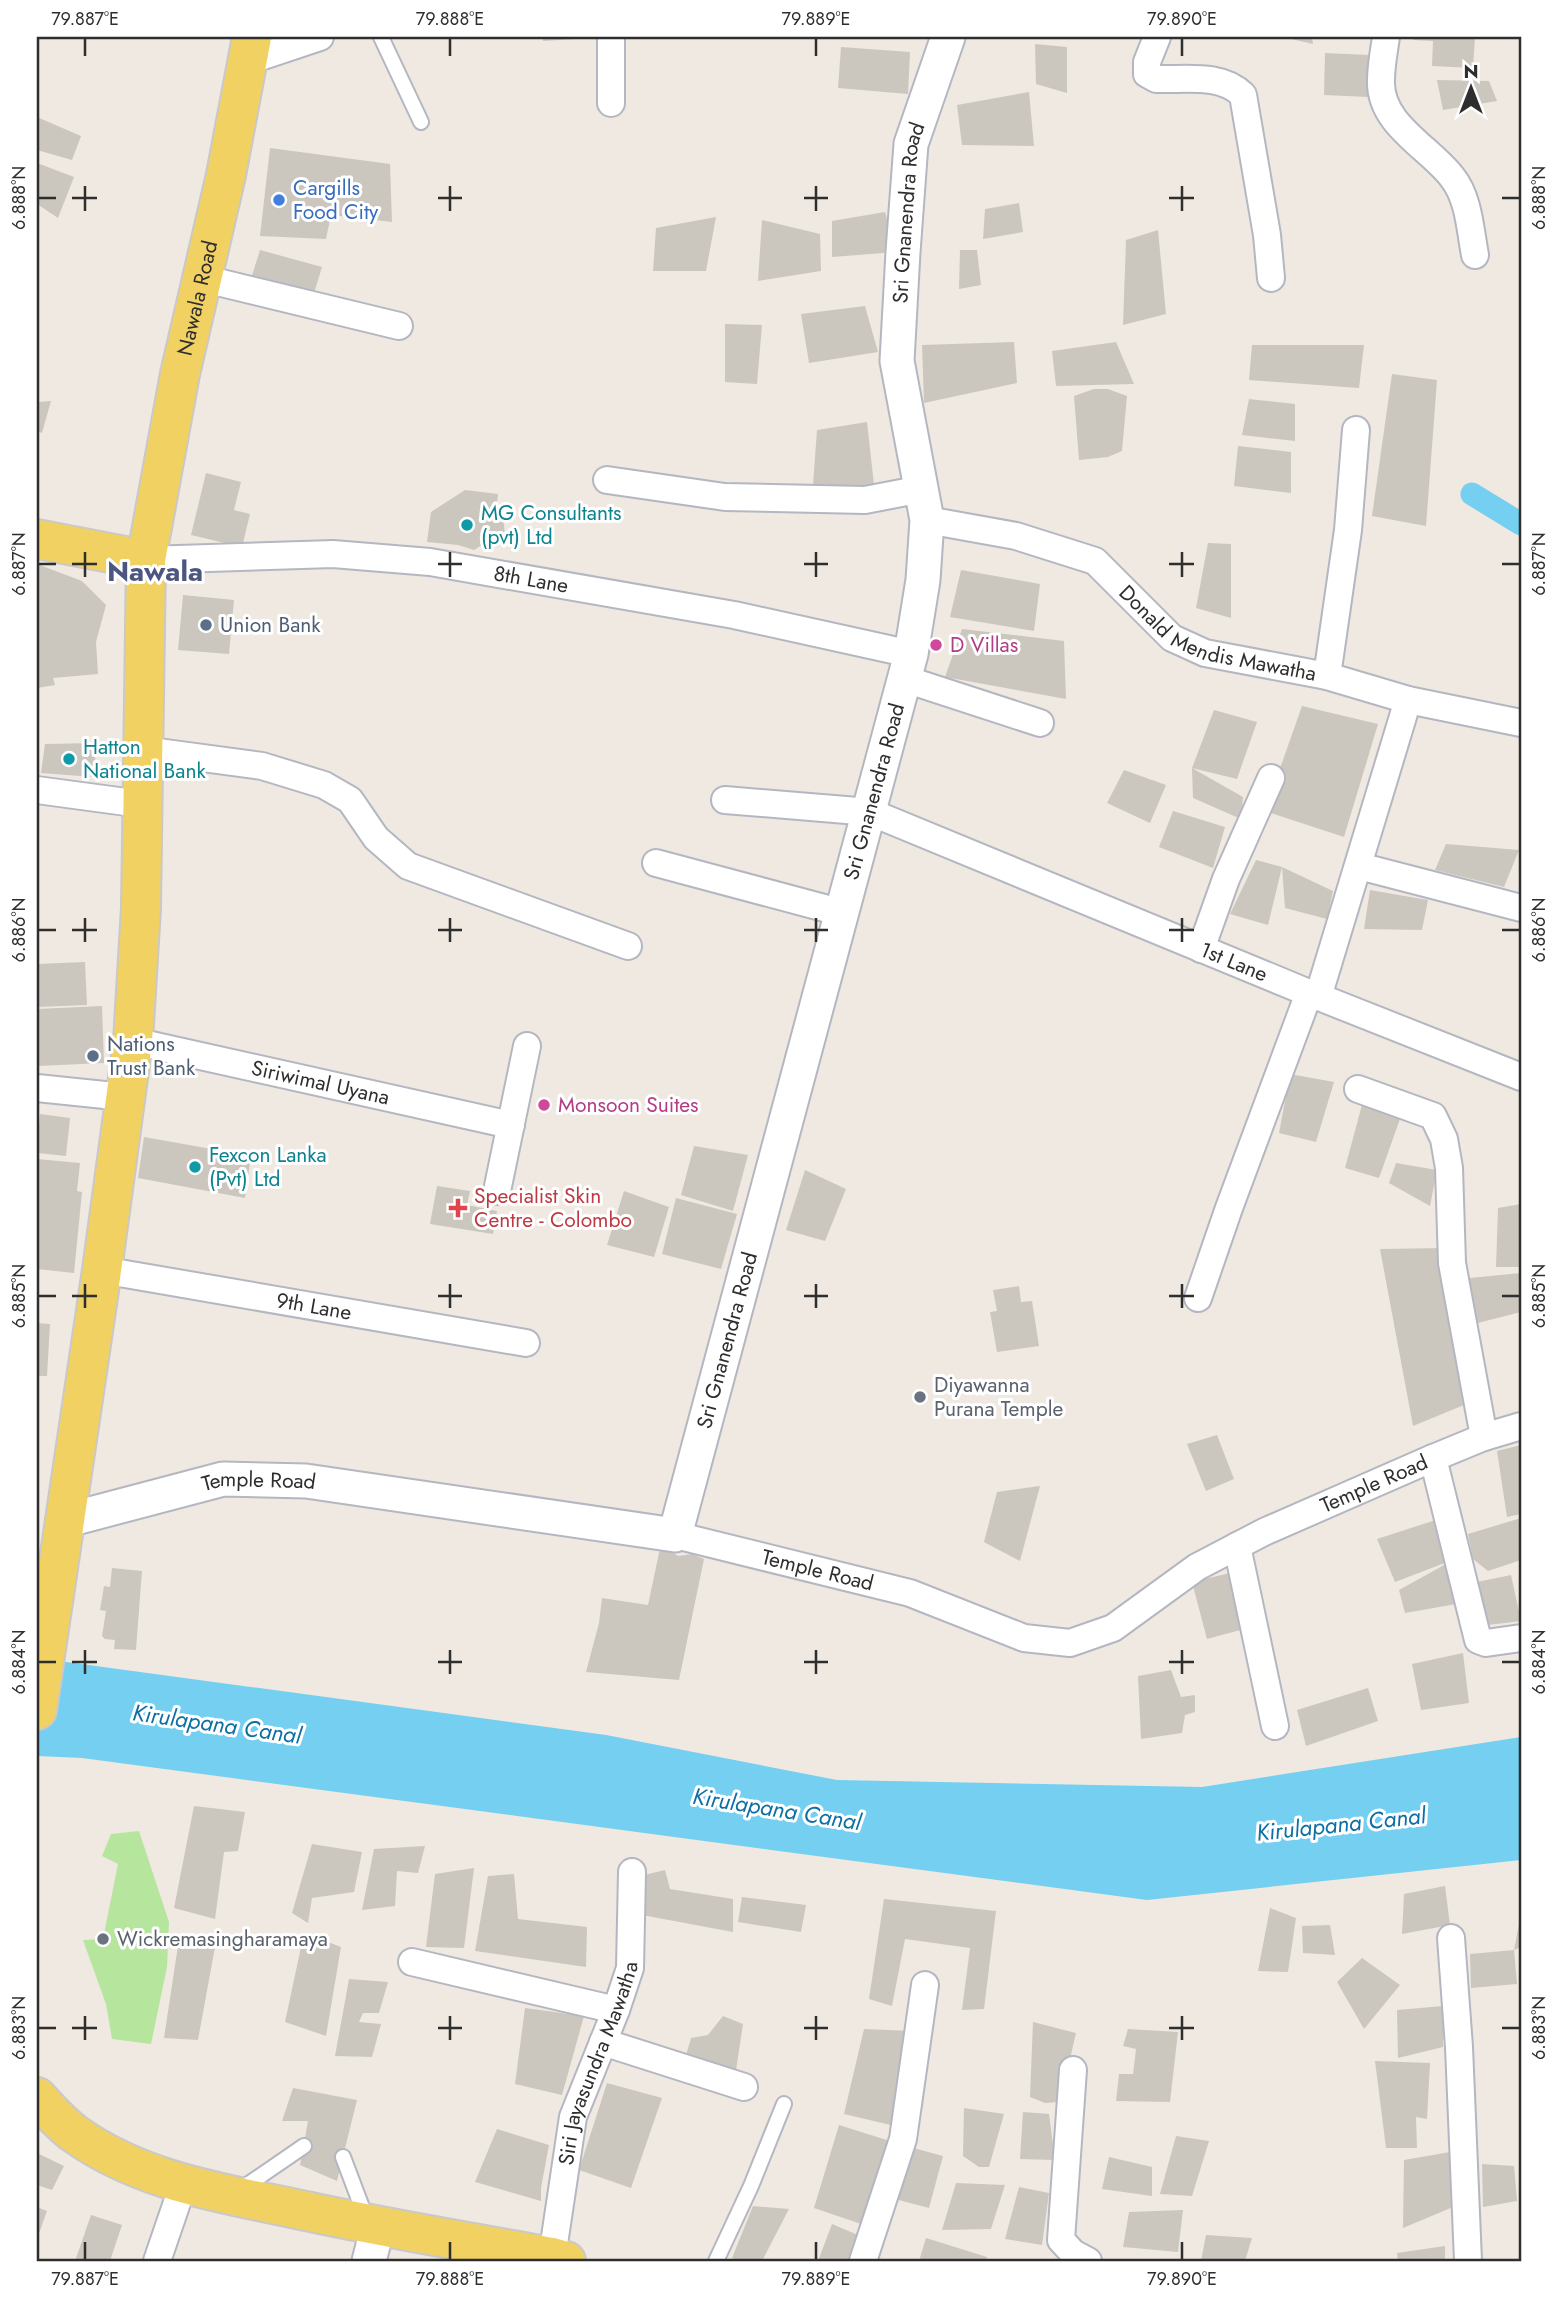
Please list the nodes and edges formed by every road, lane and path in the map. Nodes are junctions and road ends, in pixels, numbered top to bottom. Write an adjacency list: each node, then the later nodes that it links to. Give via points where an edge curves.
1 (320, 37): 7 (street)
2 (381, 37): 9 (lane)
3 (611, 37): 8 (street)
4 (948, 37): 16 (street, Sri Gnanendra Road, via 911,144 903,252 898,361)
5 (1157, 37): 12 (street, via 1147,74 1156,79 1222,80 1243,95)
6 (1386, 37): 10 (street, via 1383,99 1390,115 1453,178 1465,202)
7 (250, 49): 11 (main road, Nawala Road)
8 (611, 103)
9 (421, 122)
10 (1475, 255)
11 (201, 278): 13 (street); 18 (main road, Nawala Road)
12 (1270, 278)
13 (399, 326)
14 (1356, 430): 20 (street, via 1348,530)
15 (607, 480): 16 (street, via 725,497)
16 (925, 505): 19 (street, Sri Gnanendra Road, via 923,580); 20 (street, Donald Mendis Mawatha, via 1095,561 1172,638 1205,653)
17 (37, 539): 18 (main road)
18 (146, 560): 19 (street, 8th Lane, via 333,554 430,562 734,615); 24 (main road, Nawala Road)
19 (908, 666): 22 (street, 8th Lane); 29 (street, Sri Gnanendra Road)
20 (1327, 676): 21 (street, Donald Mendis Mawatha)
21 (1408, 700): 23 (street, Donald Mendis Mawatha); 31 (street)
22 (1040, 723)
23 (1521, 723)
24 (144, 750): 28 (main road, Nawala Road); 34 (street, via 262,766 324,785 350,800 376,838 408,866)
25 (1271, 778): 35 (street)
26 (37, 790): 28 (street)
27 (725, 800): 29 (street, 1st Lane)
28 (141, 804): 37 (main road, Nawala Road, via 141,908)
29 (870, 812): 33 (street, Sri Gnanendra Road); 35 (street, 1st Lane)
30 (656, 863): 33 (street)
31 (1359, 866): 32 (street); 36 (street)
32 (1521, 908)
33 (843, 913): 52 (street, Sri Gnanendra Road)
34 (628, 946)
35 (1201, 949): 36 (street, 1st Lane)
36 (1313, 995): 39 (street, 1st Lane); 46 (street)
37 (133, 1041): 42 (main road, Nawala Road); 43 (street, Siriwimal Uyana)
38 (527, 1046): 43 (street)
39 (1521, 1077)
40 (37, 1088): 42 (street)
41 (1358, 1089): 49 (street, via 1433,1116 1444,1139 1451,1263)
42 (124, 1097): 45 (main road, Nawala Road)
43 (511, 1125): 44 (street)
44 (497, 1191)
45 (102, 1270): 47 (street, 9th Lane); 51 (main road, Nawala Road)
46 (1198, 1298)
47 (526, 1343)
48 (1521, 1426): 49 (street, Temple Road)
49 (1484, 1437): 50 (street, Temple Road)
50 (1433, 1458): 53 (street, Temple Road); 55 (street, via 1478,1640)
51 (54, 1535): 52 (street, Temple Road, via 223,1479 306,1480); 54 (main road, Nawala Road)
52 (675, 1535): 53 (street, Temple Road, via 910,1593 1024,1638 1070,1643 1113,1628 1197,1567)
53 (1237, 1546): 57 (street)
54 (44, 1633): 56 (main road, Nawala Road)
55 (1521, 1638)
56 (37, 1710)
57 (1275, 1726)
58 (632, 1872): 62 (street, Siri Jayasundra Mawatha, via 630,1968)
59 (1451, 1938): 78 (street)
60 (412, 1962): 62 (street)
61 (925, 1985): 76 (street, via 903,2139)
62 (616, 2010): 63 (street, Siri Jayasundra Mawatha)
63 (603, 2042): 65 (street); 73 (street, Siri Jayasundra Mawatha, via 573,2117)
64 (1073, 2070): 77 (street, via 1061,2240)
65 (744, 2087)
66 (37, 2097): 70 (main road, via 98,2149)
67 (785, 2104): 75 (lane)
68 (304, 2146): 71 (lane)
69 (343, 2157): 72 (lane)
70 (183, 2185): 71 (main road); 74 (street)
71 (233, 2195): 72 (main road)
72 (372, 2237): 73 (main road)
73 (559, 2259)
74 (158, 2261)
75 (716, 2261)
76 (863, 2261)
77 (1088, 2261)
78 (1468, 2261)

